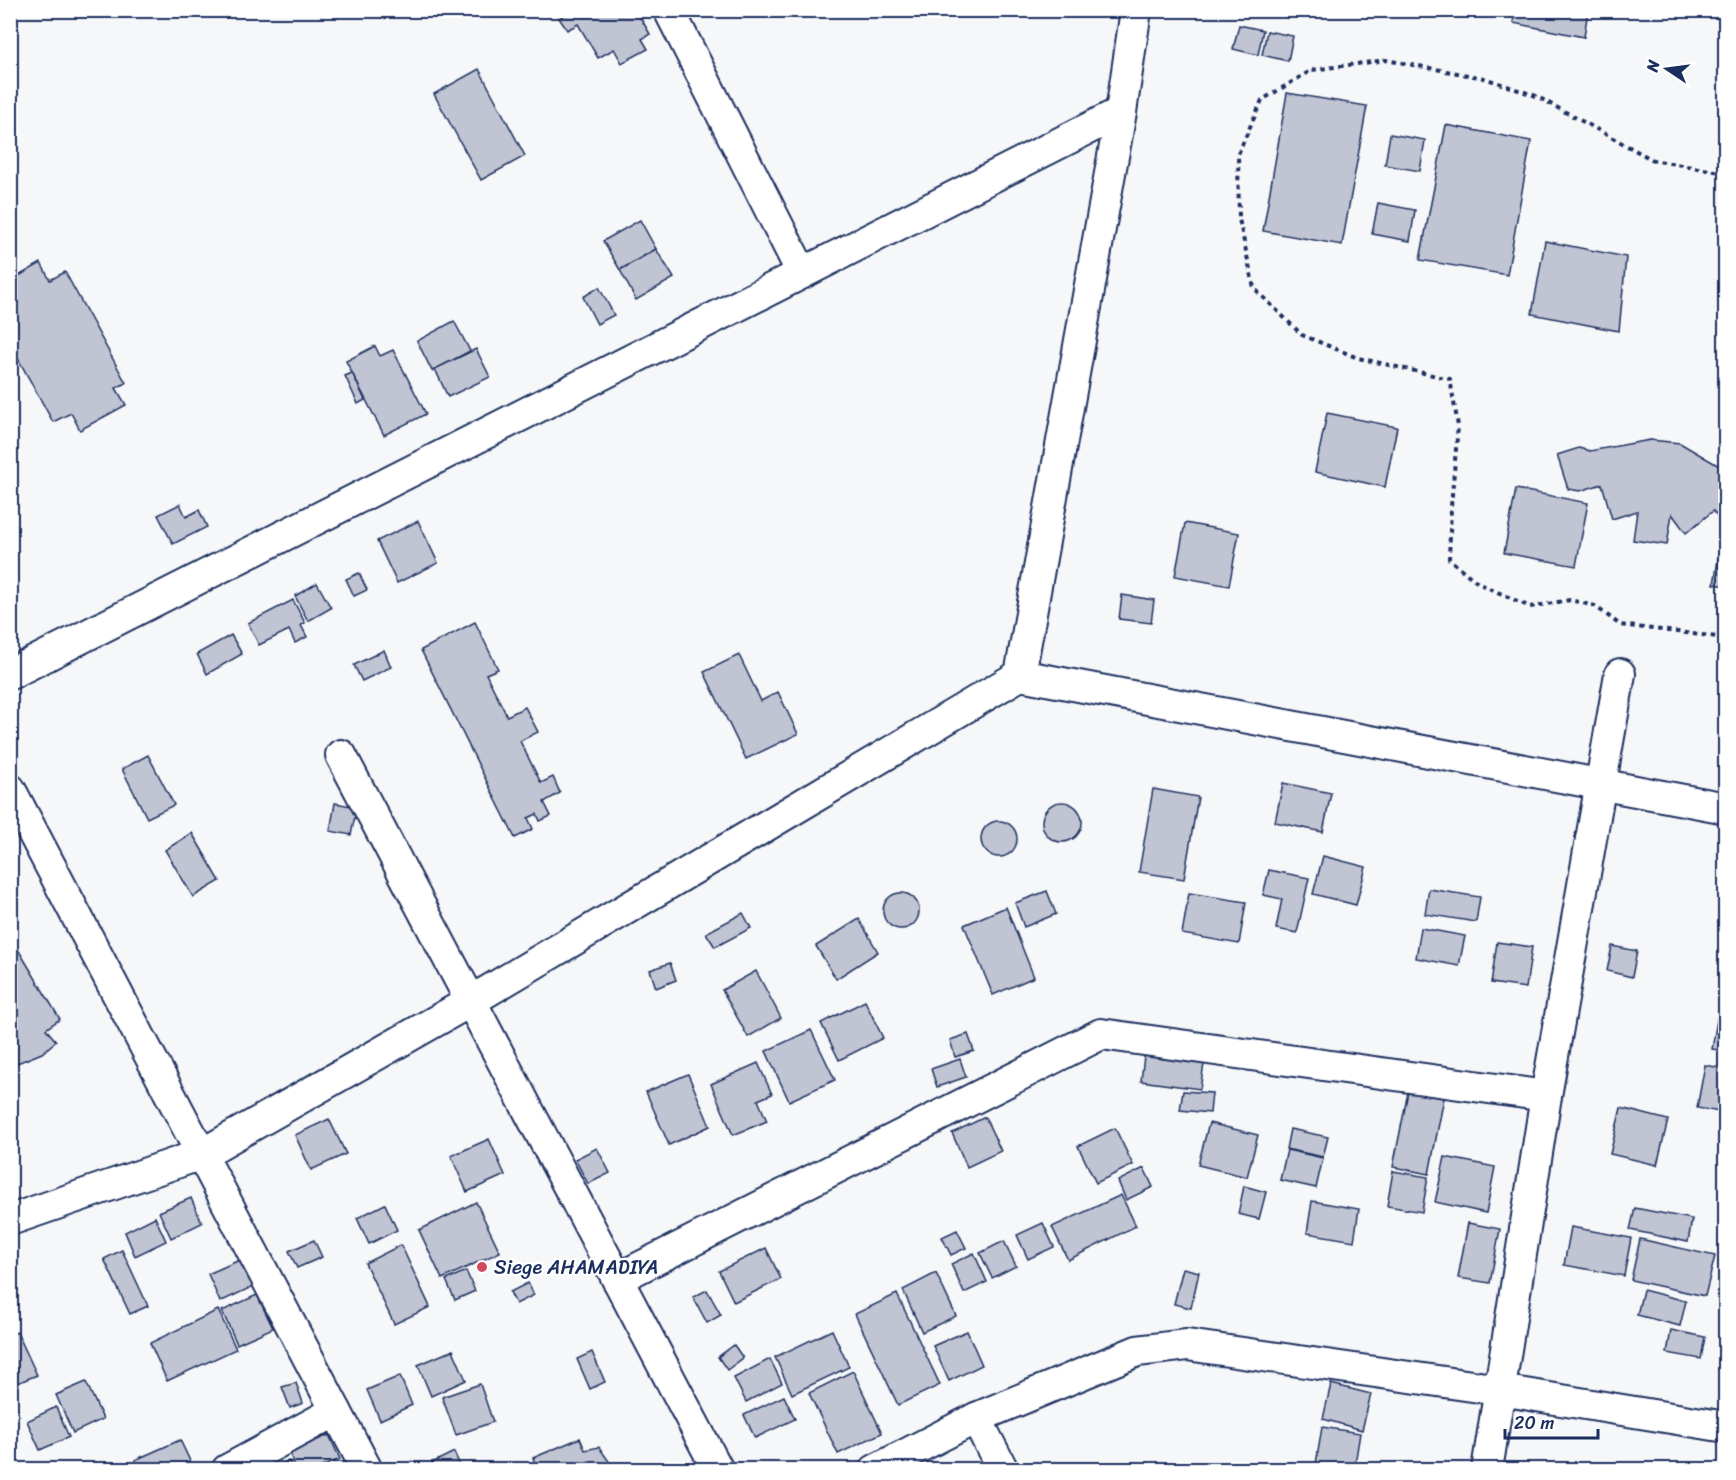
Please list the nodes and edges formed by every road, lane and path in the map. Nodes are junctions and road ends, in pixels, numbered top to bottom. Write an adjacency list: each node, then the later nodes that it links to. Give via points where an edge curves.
1 (669, 10): 5 (street)
2 (1136, 10): 3 (street)
3 (1121, 111): 5 (street); 9 (street)
4 (1725, 173): 6 (path, via 1653,160 1536,96 1484,78 1386,60 1312,70 1262,100 1238,154 1239,219 1254,288 1302,335 1358,358 1450,379 1458,426 1449,559 1478,583 1530,607 1570,600 1594,606 1620,625)
5 (802, 273): 7 (street)
6 (1725, 638)
7 (10, 674)
8 (1620, 674): 11 (street)
9 (1020, 675): 11 (street); 14 (street)
10 (341, 755): 14 (street)
11 (1601, 784): 13 (street); 15 (street)
12 (10, 789): 16 (street)
13 (1725, 808)
14 (471, 1000): 16 (street); 18 (street)
15 (1546, 1096): 18 (street, via 1101,1034); 19 (street)
16 (202, 1154): 17 (street); 20 (street)
17 (10, 1220)
18 (617, 1279): 25 (street)
19 (1500, 1390): 21 (street, via 1187,1346 1137,1351); 22 (street); 28 (street)
20 (336, 1411): 23 (street); 24 (street)
21 (976, 1418): 26 (street); 27 (street)
22 (1725, 1427)
23 (226, 1470)
24 (367, 1470)
25 (718, 1470)
26 (875, 1470)
27 (1004, 1470)
28 (1487, 1470)

